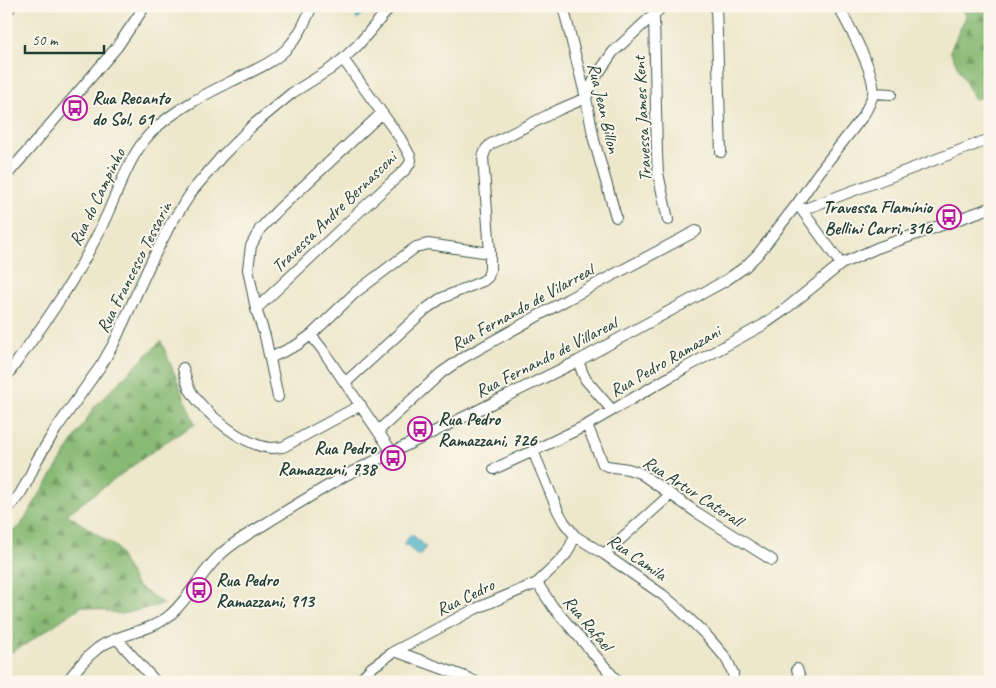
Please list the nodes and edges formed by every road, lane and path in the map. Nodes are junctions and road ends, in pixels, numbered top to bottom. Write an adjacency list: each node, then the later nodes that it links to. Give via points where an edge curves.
1 (11, 6): 9 (street)
2 (145, 6): 18 (street, via 117,47)
3 (312, 6): 31 (street, Rua do Campinho, via 302,28 280,55 203,95 170,116 146,137 135,152 92,247)
4 (390, 6): 11 (street, Rua Francesco Tessarin)
5 (563, 6): 14 (street, Rua Jean Billon)
6 (663, 6): 10 (street)
7 (716, 6): 17 (street)
8 (838, 6): 12 (street, via 864,60)
9 (6, 13)
10 (654, 15): 14 (street, via 613,52); 22 (street, Travessa James Kent, via 658,173)
11 (343, 59): 15 (street, Travessa Andre Bernasconi); 42 (street, Rua Francesco Tessarin, via 292,93 252,126 193,190 170,225 102,364 56,429 20,494)
12 (873, 93): 13 (street); 19 (street, Rua Fernando de Villareal, via 863,116 817,175)
13 (891, 94)
14 (586, 98): 21 (street, Rua Jean Billon, via 594,140); 24 (street, via 491,144 484,152)
15 (382, 113): 26 (street, via 260,229 251,246 248,269); 26 (street, Travessa Andre Bernasconi, via 410,156 409,165)
16 (990, 139): 19 (street)
17 (721, 152)
18 (6, 176)
19 (800, 207): 25 (street); 29 (street, Rua Fernando de Villareal, via 758,254 725,281)
20 (990, 208): 25 (street, Rua Pedro Ramazani)
21 (616, 217)
22 (668, 220)
23 (696, 231): 37 (street, Rua Fernando de Vilarreal, via 461,359)
24 (490, 253): 27 (street, via 428,244 416,247 356,292); 32 (street, via 490,269 484,281 449,295 426,309)
25 (842, 264): 35 (street, Rua Pedro Ramazani, via 763,325)
26 (256, 309): 28 (street)
27 (311, 335): 28 (street); 32 (street)
28 (270, 358): 33 (street)
29 (578, 360): 35 (street, via 586,380); 39 (street, Rua Fernando de Villareal)
30 (183, 368): 34 (street, via 190,389 211,416 261,446 283,447)
31 (6, 377)
32 (345, 383): 34 (street)
33 (278, 397)
34 (361, 405): 37 (street)
35 (612, 410): 36 (street, Rua Pedro Ramazani)
36 (587, 425): 38 (street, Rua Pedro Ramazani); 41 (street, Rua Artur Caterall, via 603,464 634,470)
37 (378, 431): 39 (street)
38 (534, 451): 40 (street, Rua Pedro Ramazani); 43 (street, Rua Camila, via 558,511)
39 (392, 452): 47 (street, Rua Fernando de Villareal, via 346,474 245,537 206,569 170,615 148,628)
40 (494, 469)
41 (670, 494): 44 (street); 45 (street, Rua Artur Caterall)
42 (6, 511)
43 (575, 536): 44 (street, Rua Camila); 46 (street, Rua Cedro, via 567,553)
44 (604, 554): 55 (street, Rua Camila, via 664,595 707,636 726,658 733,673)
45 (772, 560)
46 (537, 582): 48 (street, Rua Cedro, via 475,608); 54 (street, Rua Rafael, via 553,607)
47 (117, 639): 50 (street, Rua Fernando de Villareal, via 81,663); 51 (street)
48 (394, 651): 52 (street, Rua Cedro, via 371,668); 53 (street)
49 (798, 670): 56 (street)
50 (67, 682)
51 (156, 682)
52 (360, 682)
53 (476, 682)
54 (618, 682)
55 (733, 682)
56 (801, 682)

